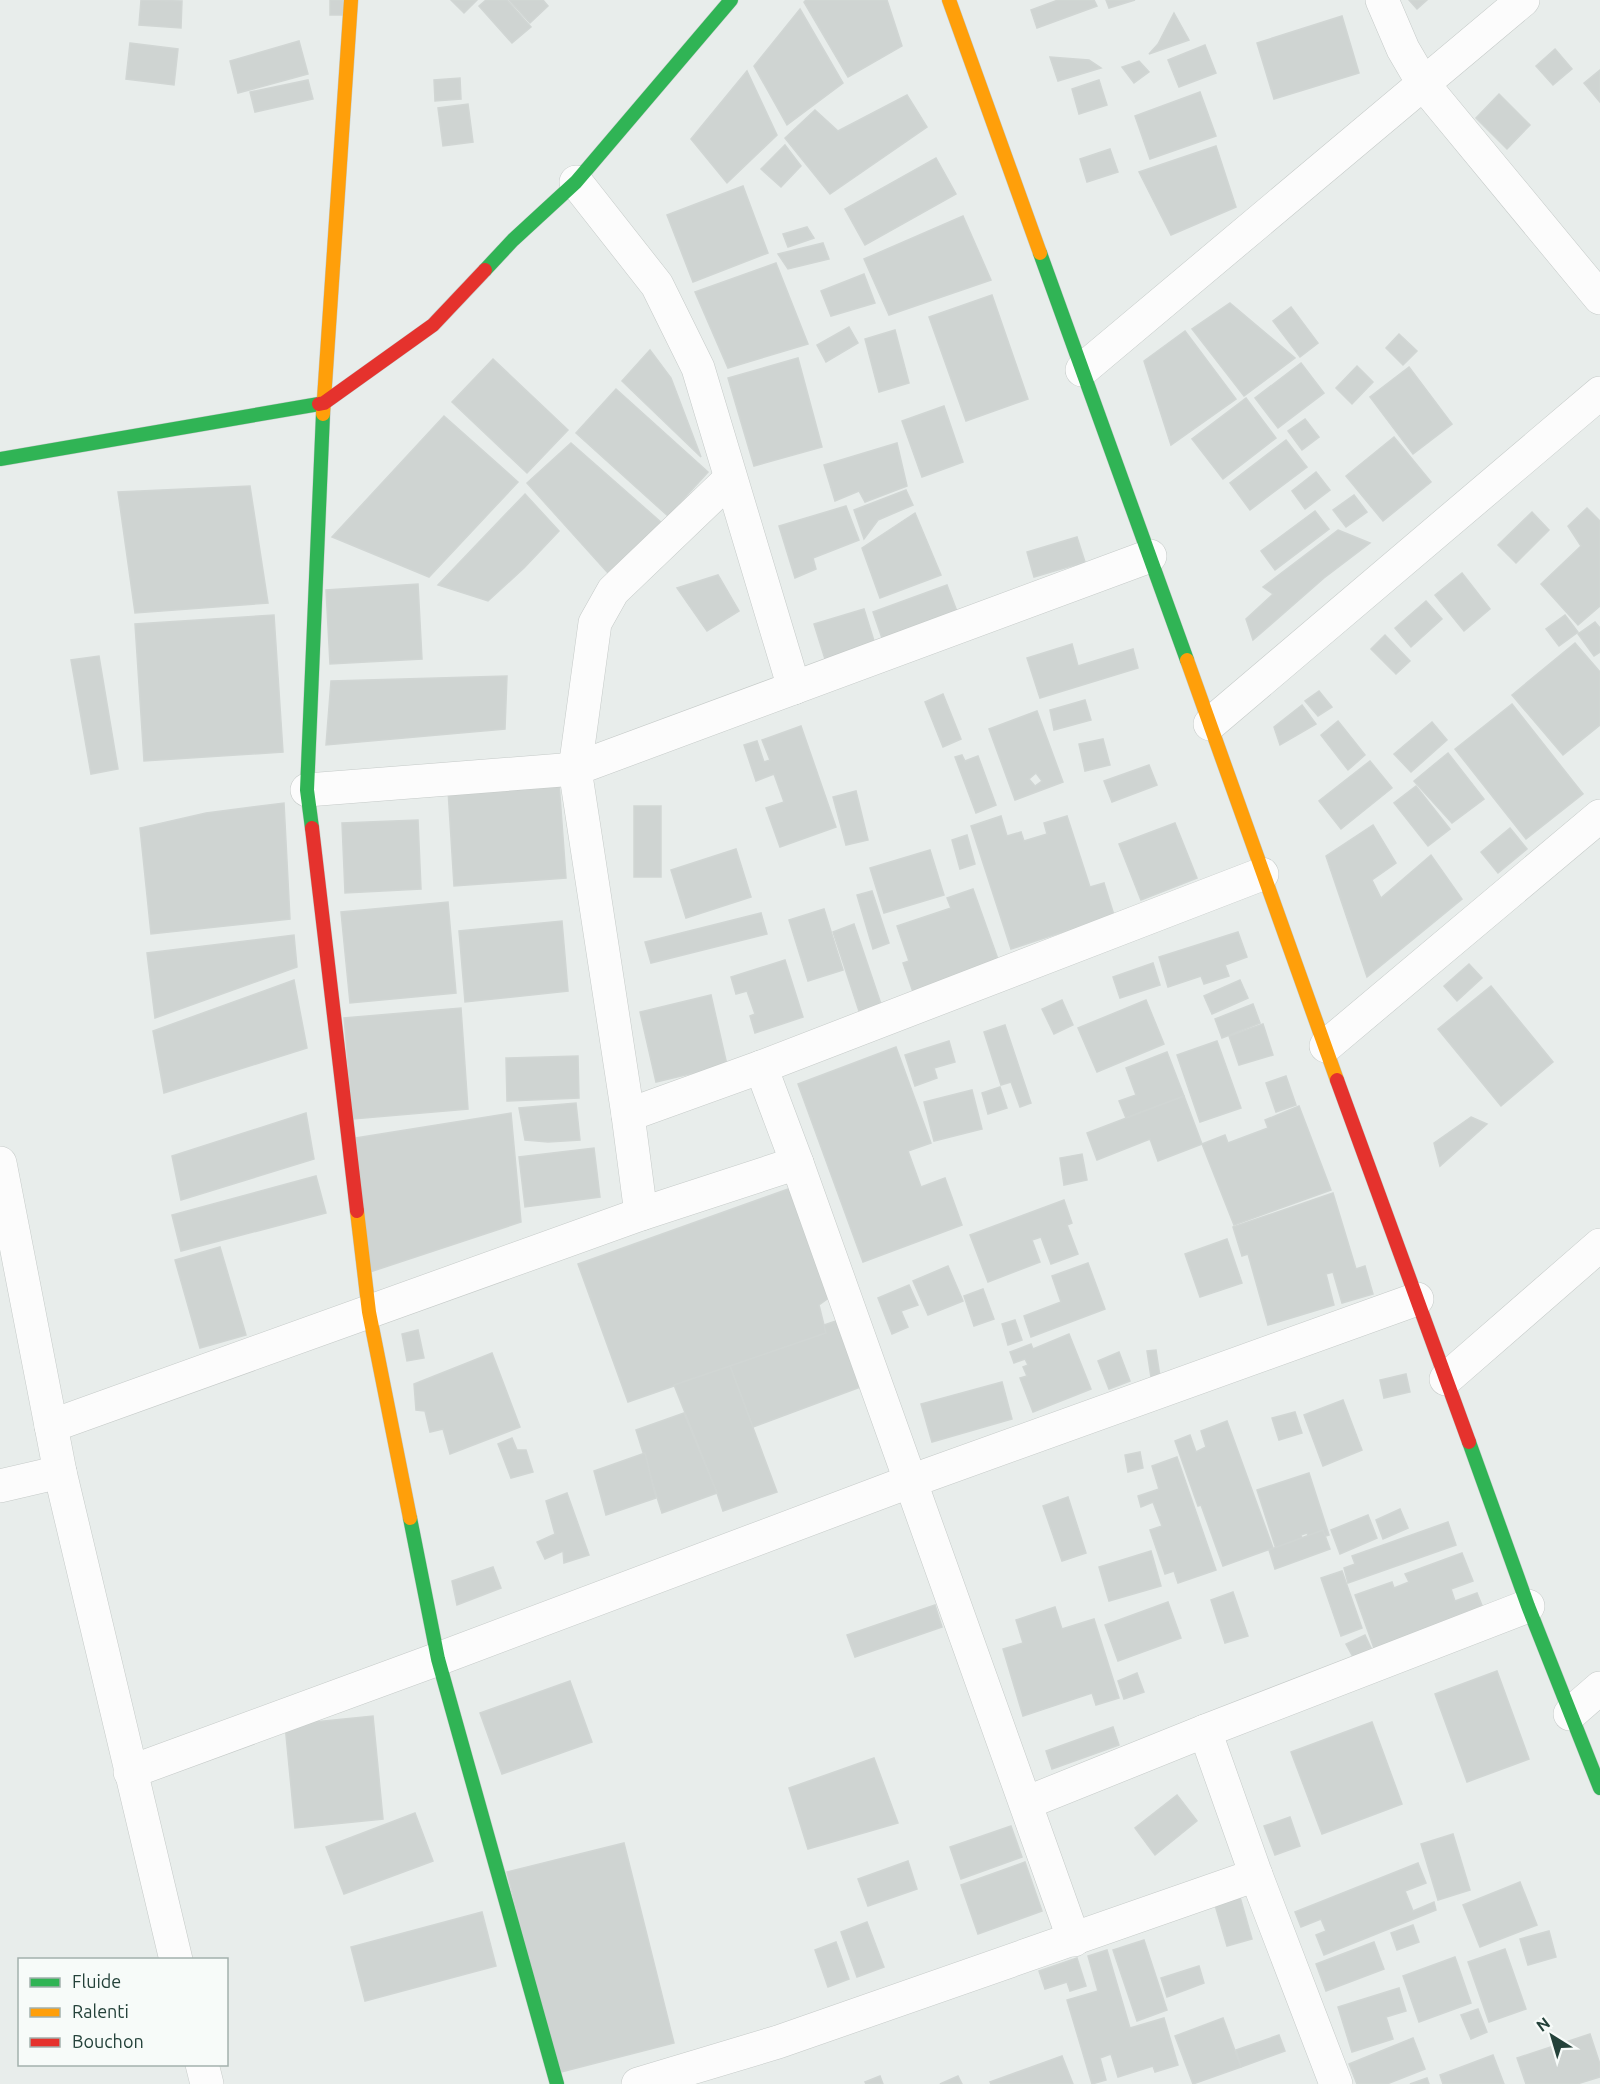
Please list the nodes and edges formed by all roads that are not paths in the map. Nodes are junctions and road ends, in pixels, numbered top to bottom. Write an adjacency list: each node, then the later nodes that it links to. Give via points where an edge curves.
1 (351, 0): 11 (street)
2 (731, 0): 7 (street)
3 (949, 0): 9 (street)
4 (1382, 0): 6 (street)
5 (1523, 0): 6 (street)
6 (1424, 85): 8 (street); 9 (street)
7 (576, 182): 11 (street, via 513,240 433,325); 13 (street, via 657,285 698,368)
8 (1600, 298)
9 (1083, 370): 14 (street)
10 (1600, 393): 16 (street)
11 (324, 403): 12 (street); 18 (street)
12 (0, 459)
13 (730, 479): 15 (street); 17 (street, via 613,591 595,623)
14 (1150, 556): 15 (street); 16 (street)
15 (794, 688): 17 (street)
16 (1210, 724): 20 (street)
17 (575, 769): 18 (street); 23 (street)
18 (307, 790): 29 (street)
19 (1600, 816): 21 (street)
20 (1262, 874): 21 (street); 22 (street)
21 (1326, 1046): 28 (street)
22 (761, 1067): 23 (street); 25 (street)
23 (628, 1115): 26 (street)
24 (0, 1163): 31 (street)
25 (797, 1163): 26 (street); 33 (street)
26 (641, 1214): 29 (street)
27 (1600, 1245): 30 (street)
28 (1417, 1299): 30 (street); 33 (street)
29 (369, 1312): 31 (street); 36 (street)
30 (1446, 1379): 35 (street)
31 (51, 1426): 32 (street)
32 (60, 1472): 34 (street); 40 (street)
33 (911, 1480): 36 (street); 42 (street)
34 (0, 1486)
35 (1528, 1606): 38 (street); 39 (street)
36 (438, 1659): 40 (street); 46 (street)
37 (1600, 1688): 38 (street)
38 (1570, 1714): 41 (street)
39 (1205, 1731): 42 (street); 43 (street)
40 (130, 1772): 45 (street)
41 (1600, 1788)
42 (1026, 1803): 44 (street)
43 (1256, 1875): 44 (street); 48 (street)
44 (1074, 1940): 47 (street, via 778,2042)
45 (176, 1958)
46 (557, 2084)
47 (638, 2084)
48 (1336, 2084)

